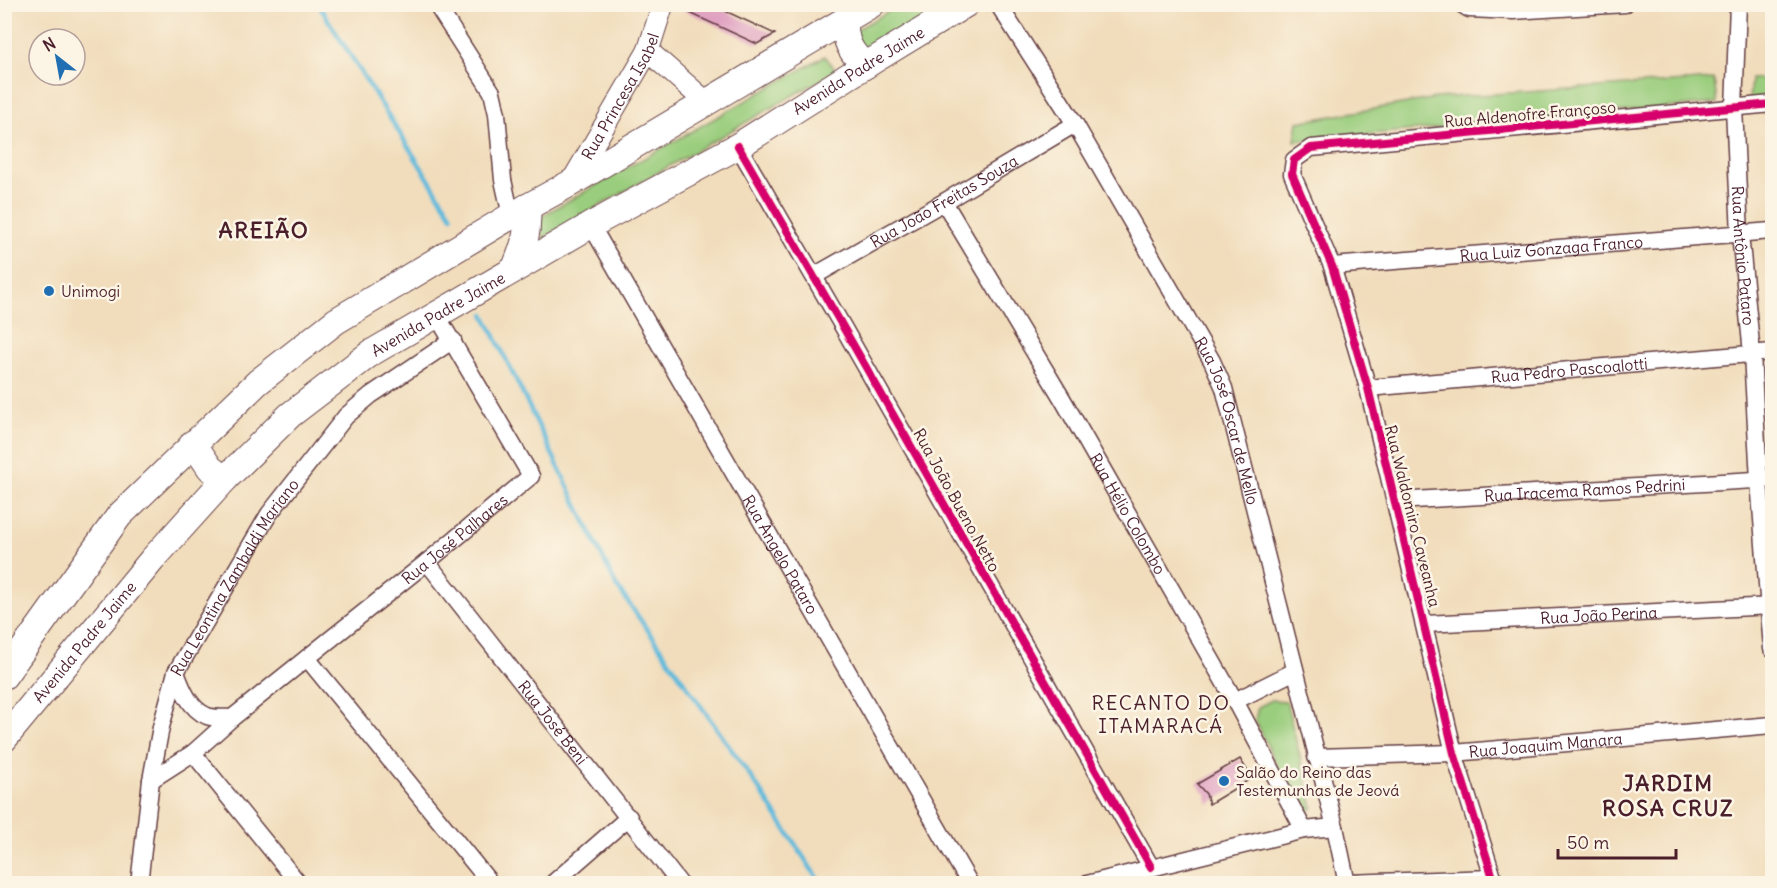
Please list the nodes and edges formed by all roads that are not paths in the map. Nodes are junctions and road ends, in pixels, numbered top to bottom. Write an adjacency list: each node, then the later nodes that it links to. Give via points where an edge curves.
1 (436, 4): 20 (street, via 492,92 503,180)
2 (663, 4): 10 (street, Rua Princesa Isabel)
3 (872, 4): 9 (main road)
4 (966, 4): 11 (main road, Avenida Padre Jaime)
5 (998, 4): 15 (street, Rua José Oscar de Mello)
6 (1461, 4): 7 (street, via 1469,9 1513,10)
7 (1625, 4)
8 (1738, 4): 14 (street, Rua Antônio Pataro)
9 (845, 21): 11 (main road, via 849,47); 12 (main road)
10 (648, 51): 12 (street); 18 (street, Rua Princesa Isabel)
11 (866, 65): 16 (main road, Avenida Padre Jaime)
12 (706, 102): 18 (main road)
13 (1773, 104): 14 (street, Rua Aldenofre Françoso)
14 (1734, 108): 17 (street, Rua Aldenofre Françoso, via 1311,148); 23 (street, Rua Antônio Pataro)
15 (1075, 124): 19 (street, Rua João Freitas Souza); 41 (street, Rua José Oscar de Mello, via 1224,388)
16 (738, 147): 21 (main road, Avenida Padre Jaime); 26 (street, Rua João Bueno Netto)
17 (1294, 160): 24 (street, Rua Waldomiro Caveanha, via 1292,174)
18 (571, 183): 20 (main road)
19 (944, 202): 26 (street, Rua João Freitas Souza); 44 (street, Rua Hélio Colombo, via 1063,400)
20 (519, 212): 25 (main road, via 528,231); 32 (main road, via 336,321 258,382)
21 (591, 225): 25 (main road, Avenida Padre Jaime); 63 (street, Rua Angelo Pataro)
22 (1773, 231): 23 (street, Rua Luiz Gonzaga Franco)
23 (1740, 234): 24 (street, Rua Luiz Gonzaga Franco); 30 (street, Rua Antônio Pataro)
24 (1332, 266): 31 (street, Rua Waldomiro Caveanha)
25 (515, 268): 27 (main road, Avenida Padre Jaime)
26 (814, 276): 55 (street, Rua João Bueno Netto)
27 (436, 314): 28 (street, Rua José Palhares); 33 (main road, Avenida Padre Jaime, via 371,353 290,415)
28 (453, 340): 36 (street, Rua José Palhares, via 531,476); 42 (street, Rua Leontina Zambaldi Mariano, via 346,416 269,514)
29 (1773, 352): 30 (street, Rua Pedro Pascoalotti)
30 (1752, 354): 31 (street, Rua Pedro Pascoalotti); 34 (street, Rua Antônio Pataro)
31 (1368, 388): 35 (street, Rua Waldomiro Caveanha)
32 (193, 443): 33 (main road, via 210,468); 43 (main road, via 119,516)
33 (225, 479): 47 (main road, Avenida Padre Jaime, via 152,560)
34 (1766, 479): 35 (street, Rua Iracema Ramos Pedrini); 37 (street, Rua Antônio Pataro)
35 (1396, 501): 38 (street, Rua Waldomiro Caveanha)
36 (427, 562): 40 (street, Rua José Palhares); 52 (street, Rua José Beni)
37 (1770, 606): 38 (street, Rua João Perina); 39 (street, Rua Antônio Pataro)
38 (1425, 624): 49 (street, Rua Waldomiro Caveanha)
39 (1773, 649)
40 (307, 658): 45 (street, Rua José Palhares); 60 (street)
41 (1295, 671): 44 (street); 50 (street, Rua José Oscar de Mello)
42 (176, 672): 45 (street, via 189,701 199,711 209,717); 51 (street, Rua Leontina Zambaldi Mariano)
43 (4, 676)
44 (1235, 701): 54 (street, Rua Hélio Colombo)
45 (232, 718): 48 (street, Rua José Palhares)
46 (1773, 725): 49 (street, Rua Joaquim Manara)
47 (4, 739)
48 (193, 753): 51 (street, Rua José Palhares); 59 (street)
49 (1454, 753): 50 (street, Rua Joaquim Manara); 56 (street, Rua Waldomiro Caveanha)
50 (1316, 757): 53 (street, Rua José Oscar de Mello)
51 (151, 780): 58 (street, Rua Leontina Zambaldi Mariano)
52 (629, 817): 61 (street); 62 (street, Rua José Beni)
53 (1335, 827): 54 (street); 57 (street, Rua José Oscar de Mello)
54 (1304, 830): 55 (street)
55 (1151, 867): 64 (street)
56 (1494, 881): 57 (street)
57 (1347, 883)
58 (139, 884)
59 (299, 884)
60 (490, 884)
61 (552, 884)
62 (680, 884)
63 (970, 884)
64 (1087, 884)

